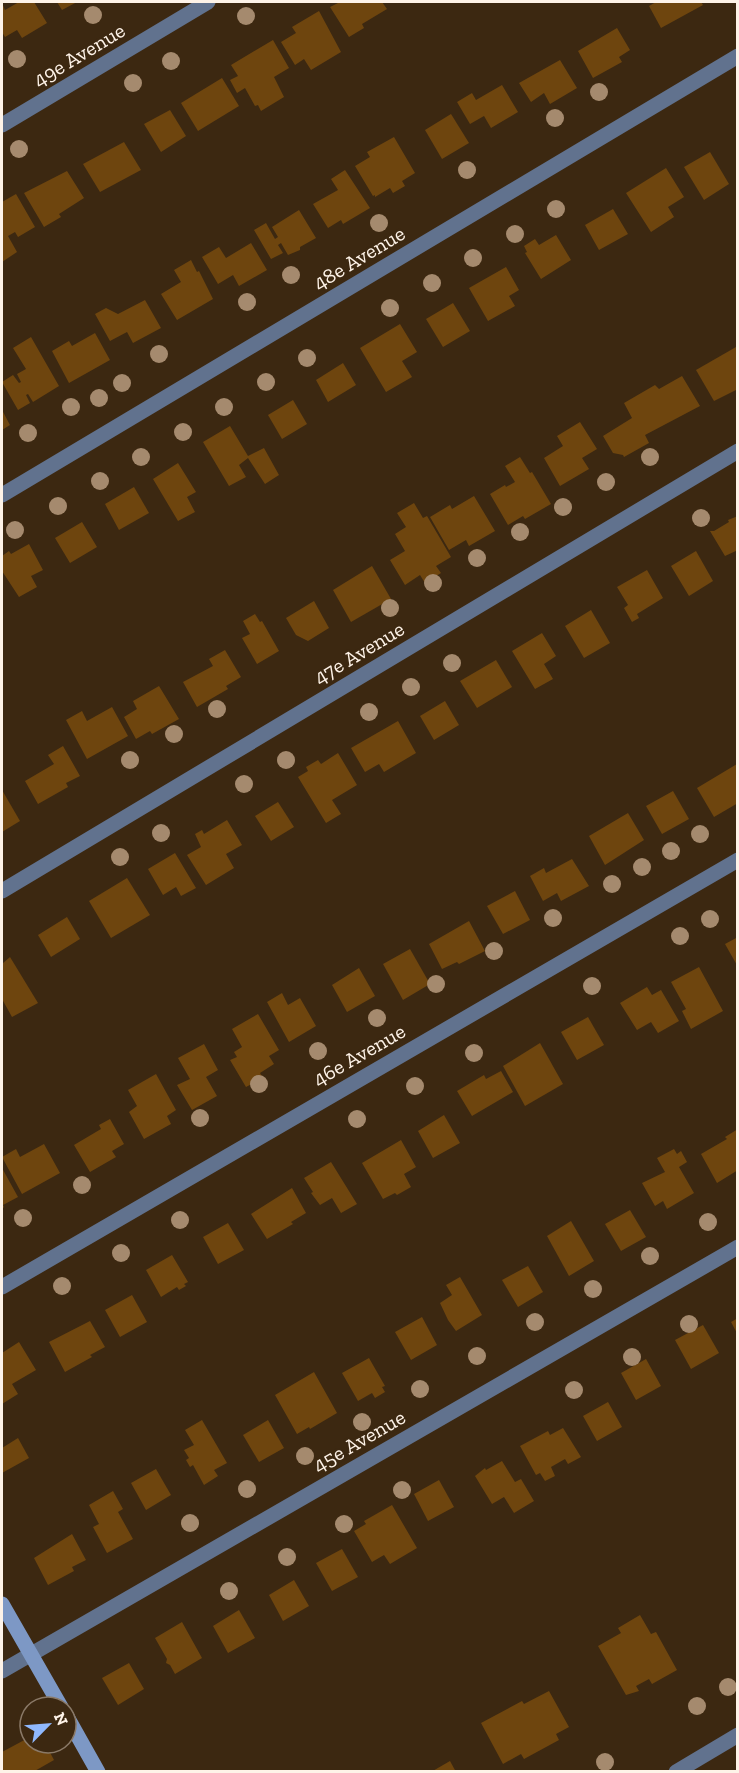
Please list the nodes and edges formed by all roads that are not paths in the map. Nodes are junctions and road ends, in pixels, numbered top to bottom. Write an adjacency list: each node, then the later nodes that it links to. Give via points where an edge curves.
1 (208, 2): 3 (street, 49e Avenue)
2 (738, 56): 5 (street, 48e Avenue)
3 (2, 125)
4 (738, 451): 7 (street, 47e Avenue)
5 (2, 495)
6 (738, 860): 9 (street, 46e Avenue)
7 (2, 891)
8 (738, 1247): 11 (street, 45e Avenue)
9 (2, 1287)
10 (2, 1604): 11 (street)
11 (31, 1655): 12 (street, 45e Avenue); 13 (street)
12 (2, 1671)
13 (54, 1695)
14 (738, 1735): 17 (street)
15 (78, 1736): 16 (street)
16 (98, 1772)
17 (676, 1772)

